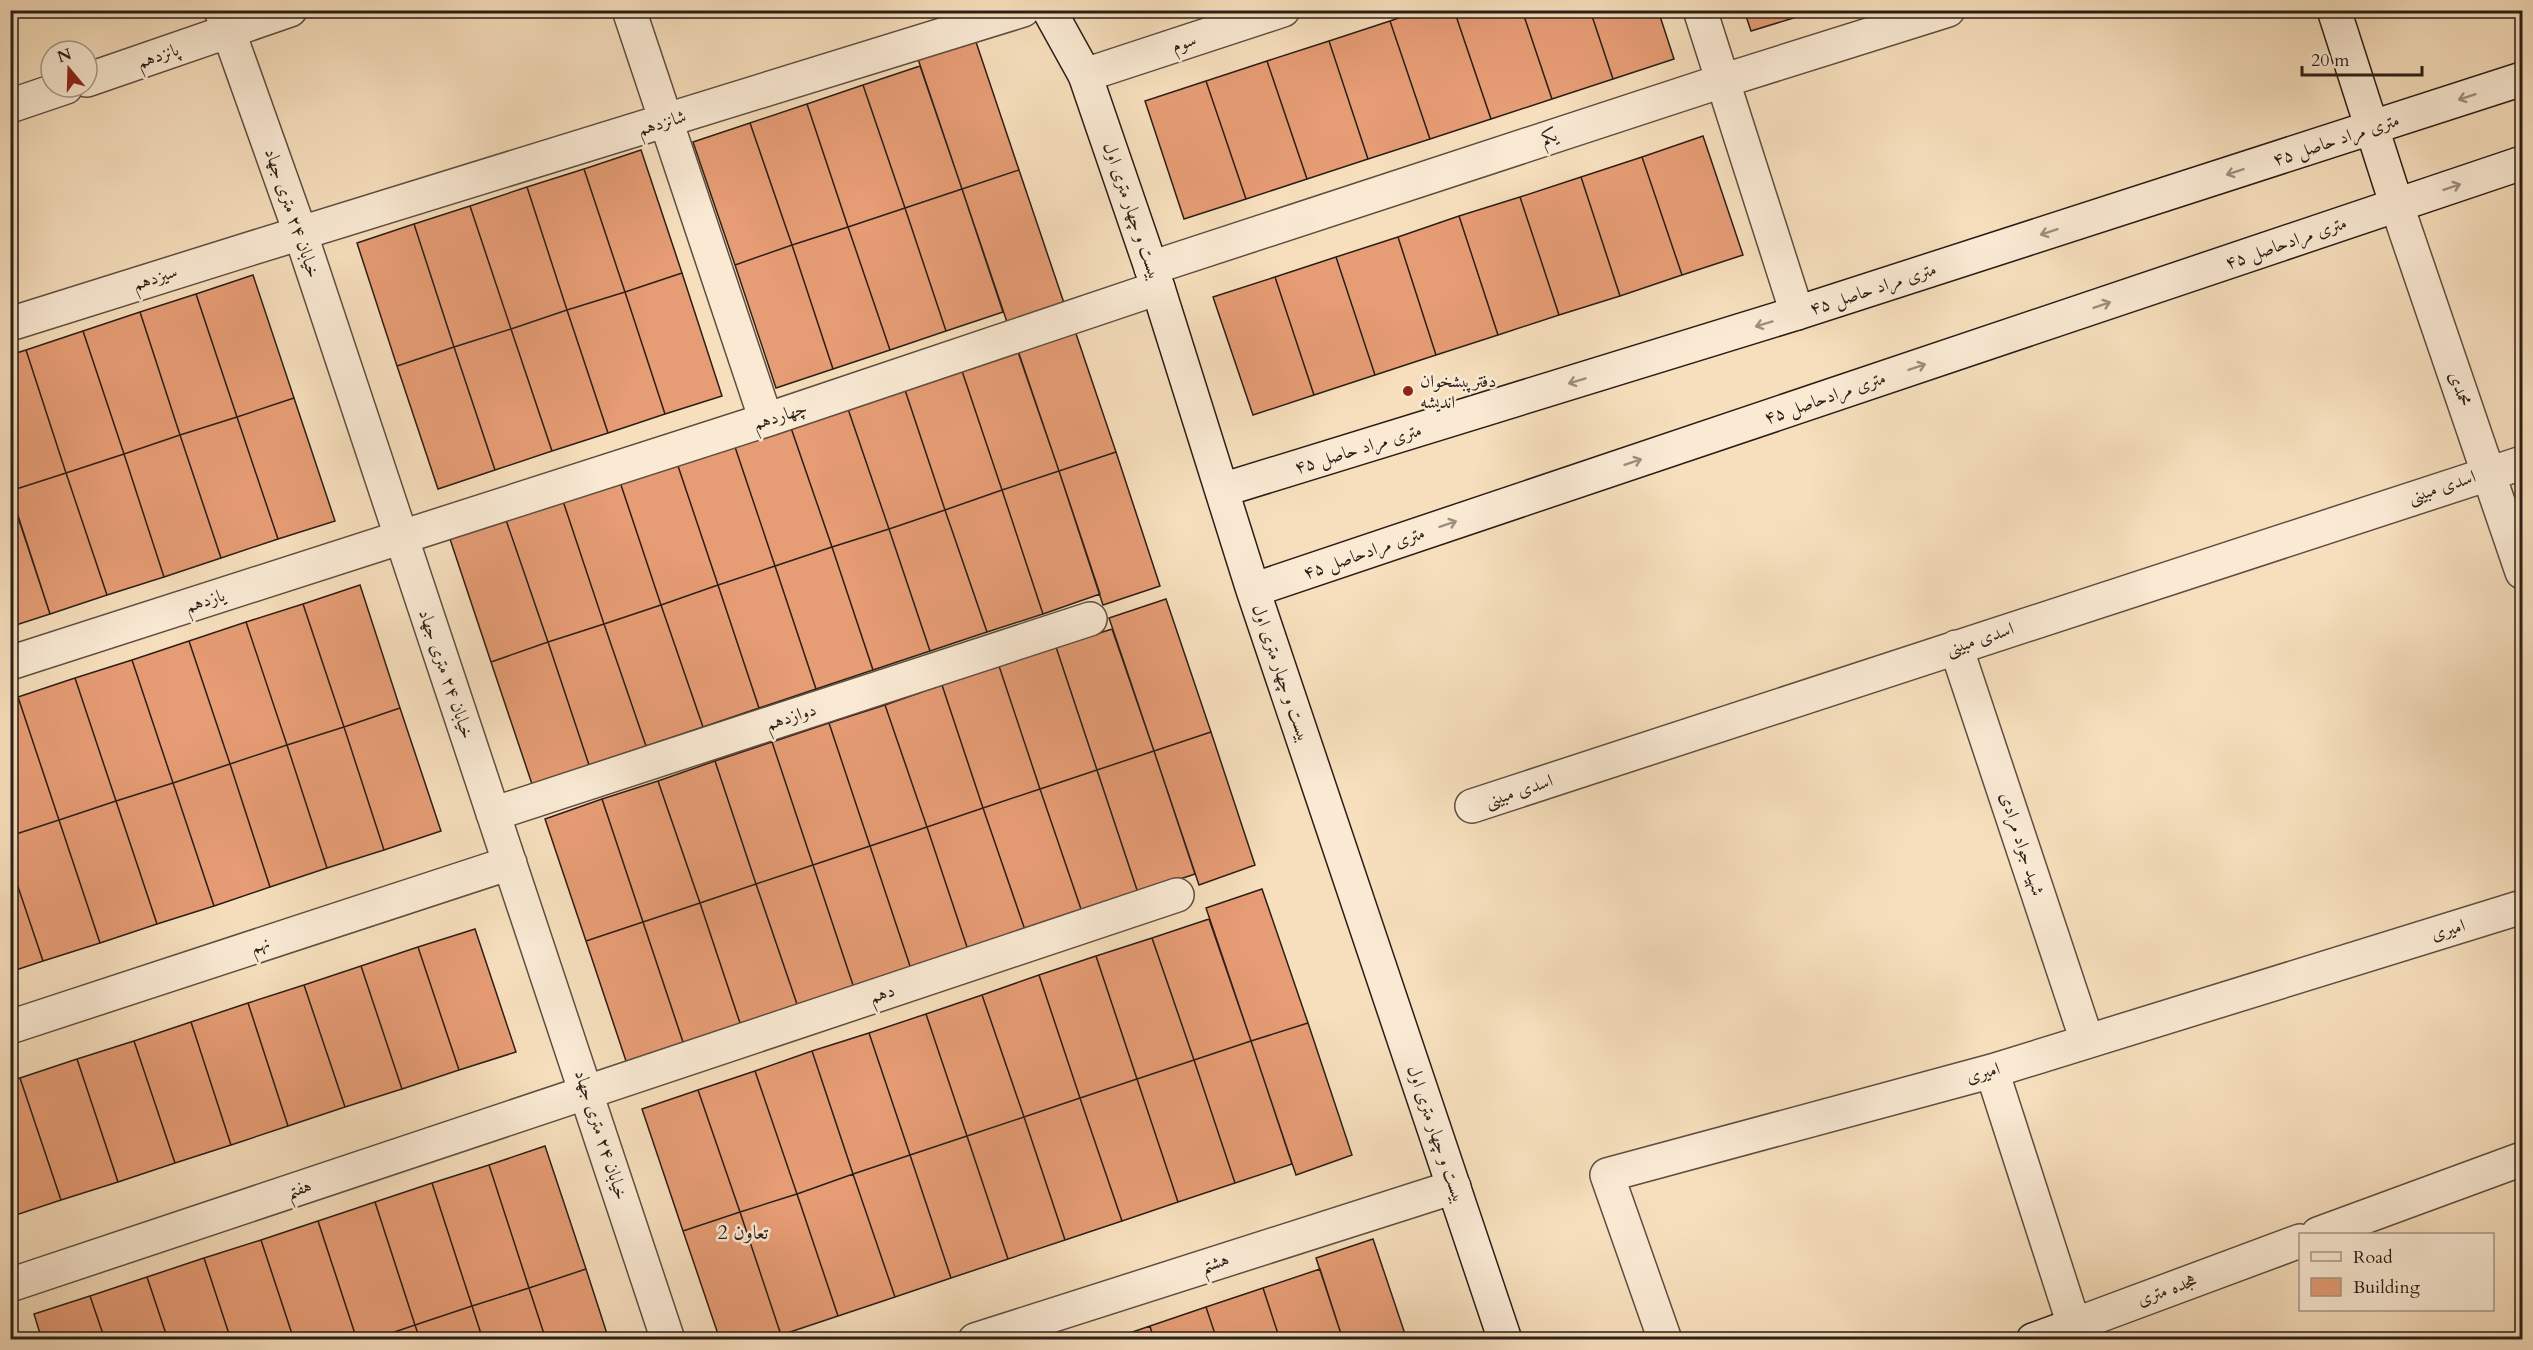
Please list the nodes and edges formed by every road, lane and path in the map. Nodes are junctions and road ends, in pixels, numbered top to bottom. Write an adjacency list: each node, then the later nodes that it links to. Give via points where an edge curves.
1 (290, 10): 9 (street, پانزدهم)
2 (629, 10): 16 (street)
3 (1023, 10): 16 (street, شانزدهم)
4 (1049, 10): 11 (street, بیست و چهار متری اول)
5 (1283, 10): 11 (street, سوم)
6 (1700, 10): 13 (street)
7 (1948, 10): 13 (street, یکم)
8 (2334, 10): 17 (street, محمدی)
9 (225, 21): 10 (street, پانزدهم); 20 (street, خیابان ۲۴ متری جهاد)
10 (99, 75)
11 (1085, 75): 21 (street, بیست و چهار متری اول)
12 (2523, 79): 17 (street, ۴۵ متری مراد حاصل, one-way to 17)
13 (1722, 81): 21 (street, یکم); 22 (street)
14 (39, 96): 15 (street)
15 (10, 106)
16 (666, 122): 20 (street, شانزدهم); 24 (street)
17 (2370, 129): 19 (street, محمدی); 22 (street, ۴۵ متری مراد حاصل, one-way to 22)
18 (2523, 163): 19 (street, one-way to 18)
19 (2397, 206): 26 (street, محمدی); 30 (street, ۴۵ متری مرادحاصل, one-way to 19)
20 (300, 232): 23 (street, سیزدهم); 28 (street, خیابان ۲۴ متری جهاد)
21 (1154, 278): 24 (street, چهاردهم); 27 (street, بیست و چهار متری اول)
22 (1797, 314): 27 (street, ۴۵ متری مراد حاصل, one-way to 27)
23 (10, 324)
24 (766, 420): 28 (street, چهاردهم)
25 (2523, 463): 26 (street, اسدی مبینی)
26 (2488, 472): 29 (street, محمدی); 32 (street, اسدی مبینی)
27 (1222, 490): 30 (street, بیست و چهار متری اول)
28 (400, 539): 33 (street, یازدهم); 35 (street, خیابان ۲۴ متری جهاد)
29 (2523, 572)
30 (1253, 590): 44 (street, بیست و چهار متری اول)
31 (1090, 619): 35 (street, دوازدهم)
32 (1956, 647): 34 (street, اسدی مبینی); 40 (street, شهید جواد مرادی)
33 (10, 663)
34 (1472, 806)
35 (493, 814): 36 (street, خیابان ۲۴ متری جهاد)
36 (510, 863): 39 (street, نهم); 42 (street, خیابان ۲۴ متری جهاد)
37 (1177, 895): 42 (street, دهم)
38 (2523, 907): 40 (street, امیری)
39 (10, 1027)
40 (2087, 1041): 41 (street, امیری)
41 (1992, 1071): 48 (street); 52 (street, امیری, via 1607,1175)
42 (587, 1092): 47 (street, هفتم); 49 (street, خیابان ۲۴ متری جهاد)
43 (2523, 1159): 45 (street)
44 (1454, 1187): 50 (street, هشتم); 51 (street, بیست و چهار متری اول)
45 (2321, 1233)
46 (2299, 1242): 48 (street, هجده متری)
47 (10, 1286)
48 (2076, 1332): 53 (street, هجده متری)
49 (668, 1340)
50 (975, 1340)
51 (1506, 1340)
52 (1665, 1340)
53 (2033, 1340)

